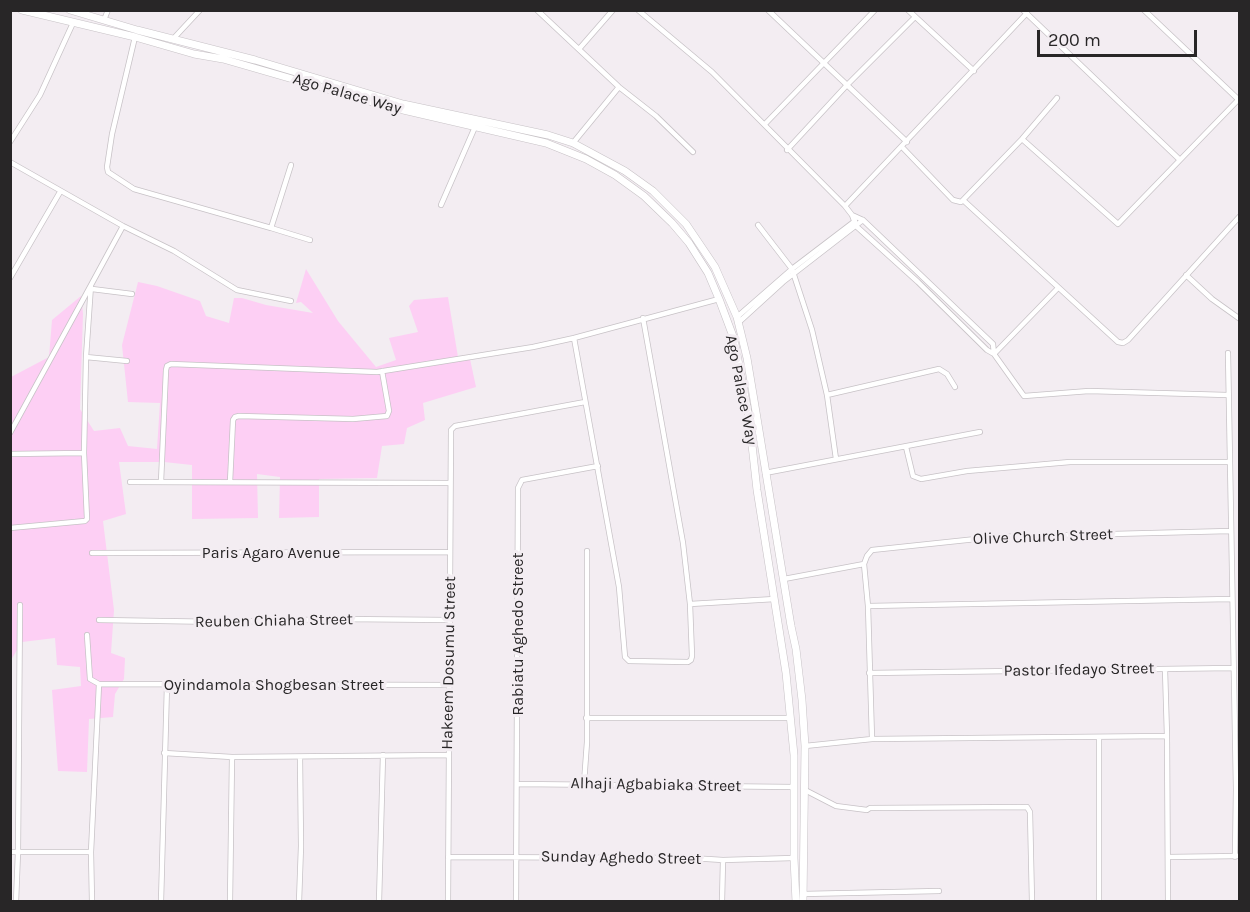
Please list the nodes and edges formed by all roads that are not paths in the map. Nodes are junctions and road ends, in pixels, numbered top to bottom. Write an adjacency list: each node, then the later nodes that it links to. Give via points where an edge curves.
1 (22, 10): 15 (main road, Ago Palace Way)
2 (70, 10): 14 (main road, Ago Palace Way)
3 (108, 10): 14 (street)
4 (200, 10): 17 (street)
5 (537, 10): 18 (street)
6 (613, 10): 18 (street)
7 (638, 10): 25 (street, via 712,72)
8 (768, 10): 19 (street)
9 (875, 10): 19 (street)
10 (908, 10): 13 (street)
11 (1144, 10): 24 (street)
12 (1025, 12): 20 (street); 34 (street)
13 (915, 17): 20 (street); 21 (street)
14 (104, 20): 17 (main road, Ago Palace Way)
15 (73, 22): 16 (main road, Ago Palace Way); 28 (street, via 40,94)
16 (135, 37): 26 (main road, Ago Palace Way); 47 (street, via 112,134 108,172 134,189)
17 (173, 39): 30 (main road, Ago Palace Way, via 403,104)
18 (579, 49): 22 (street)
19 (824, 64): 21 (street); 25 (street)
20 (974, 71): 29 (street)
21 (847, 85): 29 (street); 32 (street)
22 (619, 87): 30 (street); 33 (street)
23 (1057, 98): 27 (street)
24 (1239, 100): 34 (street)
25 (765, 124): 32 (street)
26 (475, 127): 39 (street); 55 (main road, Ago Palace Way, via 546,143 615,175 644,196 689,243)
27 (1022, 139): 34 (street, via 1118,224); 38 (street)
28 (10, 142)
29 (907, 142): 31 (street)
30 (573, 143): 59 (main road, Ago Palace Way, via 625,171 686,224 715,267)
31 (902, 147): 38 (street, via 953,200); 40 (street)
32 (787, 150): 40 (street)
33 (693, 152)
34 (1180, 160)
35 (10, 162): 37 (street)
36 (291, 165): 47 (street)
37 (60, 192): 46 (street); 51 (street)
38 (963, 200): 53 (street)
39 (441, 206)
40 (845, 206): 41 (street)
41 (852, 215): 43 (street); 44 (street)
42 (1239, 216): 50 (street)
43 (861, 218): 44 (street); 62 (street, via 993,344)
44 (855, 224): 49 (street); 62 (street)
45 (758, 225): 49 (street)
46 (123, 226): 52 (street); 56 (street, via 174,251 237,290)
47 (271, 228): 48 (street)
48 (310, 240)
49 (793, 272): 59 (street); 67 (street)
50 (1186, 275): 53 (street, via 1123,343); 58 (street)
51 (10, 278)
52 (92, 287): 54 (street); 63 (street); 71 (street)
53 (1058, 288): 62 (street)
54 (132, 294)
55 (719, 298): 57 (street); 90 (main road, Ago Palace Way, via 734,339 749,418)
56 (291, 301)
57 (643, 318): 60 (street); 93 (street)
58 (1239, 319)
59 (737, 320): 78 (main road, Ago Palace Way)
60 (574, 338): 65 (street); 69 (street)
61 (1228, 353): 68 (street)
62 (994, 354): 68 (street, via 1024,396 1089,392)
63 (86, 357): 64 (street); 73 (street)
64 (127, 361)
65 (382, 371): 80 (street, via 167,366); 81 (street, via 387,417 235,417)
66 (955, 387): 67 (street, via 939,369)
67 (827, 395): 75 (street)
68 (1227, 395): 76 (street)
69 (585, 402): 77 (street); 82 (street, Hakeem Dosumu Street, via 455,426 451,430)
70 (980, 432): 72 (street)
71 (10, 433)
72 (906, 447): 75 (street); 76 (street, via 913,476 921,479 1070,462)
73 (84, 453): 74 (street); 83 (street, via 88,515 85,521)
74 (10, 454)
75 (836, 459): 78 (street)
76 (1228, 462): 84 (street)
77 (598, 466): 93 (street, via 619,588 625,657 629,661 691,660); 120 (street, Rabiatu Aghedo Street, via 519,483)
78 (765, 473): 89 (main road, Ago Palace Way)
79 (130, 482): 80 (street)
80 (161, 482): 81 (street)
81 (230, 482): 82 (street)
82 (449, 483): 86 (street, Hakeem Dosumu Street)
83 (10, 528)
84 (1230, 531): 88 (street, Olive Church Street, via 995,537 916,544 872,550); 91 (street)
85 (587, 550): 108 (street)
86 (450, 552): 87 (street, Paris Agaro Avenue); 96 (street, Hakeem Dosumu Street)
87 (92, 553)
88 (864, 564): 89 (street); 94 (street)
89 (784, 579): 99 (main road, Ago Palace Way)
90 (775, 598): 93 (street); 98 (main road, Ago Palace Way)
91 (1231, 599): 94 (street); 102 (street)
92 (20, 604): 125 (street)
93 (690, 604)
94 (868, 606): 104 (street)
95 (99, 620): 96 (street, Reuben Chiaha Street)
96 (449, 620): 107 (street, Hakeem Dosumu Street)
97 (87, 635): 105 (street, via 90,679)
98 (783, 652): 99 (main road); 100 (main road, Ago Palace Way)
99 (797, 654): 101 (main road, Ago Palace Way)
100 (784, 663): 101 (main road); 109 (main road, Ago Palace Way)
101 (798, 666): 113 (main road, Ago Palace Way)
102 (1233, 668): 103 (street); 122 (street)
103 (1165, 669): 104 (street, Pastor Ifedayo Street); 110 (street, Pastor Ifedayo Street)
104 (869, 673): 112 (street)
105 (99, 684): 106 (street, Oyindamola Shogbesan Street); 126 (street)
106 (167, 685): 107 (street, Oyindamola Shogbesan Street); 114 (street)
107 (450, 685): 116 (street, Hakeem Dosumu Street)
108 (586, 718): 109 (street); 119 (street)
109 (790, 718): 121 (main road, Ago Palace Way)
110 (1167, 736): 111 (street); 130 (street, Pastor Ifedayo Street)
111 (1099, 737): 112 (street); 146 (street)
112 (872, 739): 113 (street)
113 (805, 746): 123 (main road, Ago Palace Way)
114 (164, 753): 118 (street); 137 (street)
115 (383, 755): 116 (street); 117 (street); 140 (street)
116 (448, 755): 127 (street, Hakeem Dosumu Street)
117 (300, 757): 118 (street); 139 (street)
118 (232, 758): 138 (street)
119 (584, 783): 120 (street, Alhaji Agbabiaka Street); 121 (street, Alhaji Agbabiaka Street)
120 (518, 784): 129 (street, Rabiatu Aghedo Street)
121 (794, 786): 131 (main road, Ago Palace Way)
122 (1238, 789): 128 (street)
123 (805, 790): 134 (main road, Ago Palace Way); 145 (street, via 836,806 867,810 1027,807)
124 (10, 852): 125 (street)
125 (18, 852): 126 (street); 135 (street)
126 (91, 852): 136 (street)
127 (448, 856): 129 (street, Sunday Aghedo Street); 141 (street, Hakeem Dosumu Street)
128 (1237, 856): 130 (street)
129 (516, 857): 132 (street, Sunday Aghedo Street); 142 (street, Rabiatu Aghedo Street)
130 (1168, 857): 147 (street, Pastor Ifedayo Street)
131 (794, 858): 132 (street, Sunday Aghedo Street); 144 (main road, Ago Palace Way)
132 (723, 860): 143 (street)
133 (939, 891): 134 (street)
134 (803, 898)
135 (16, 902)
136 (92, 902)
137 (161, 902)
138 (230, 902)
139 (299, 902)
140 (379, 902)
141 (448, 902)
142 (516, 902)
143 (722, 902)
144 (796, 902)
145 (1032, 902)
146 (1099, 902)
147 (1168, 902)

